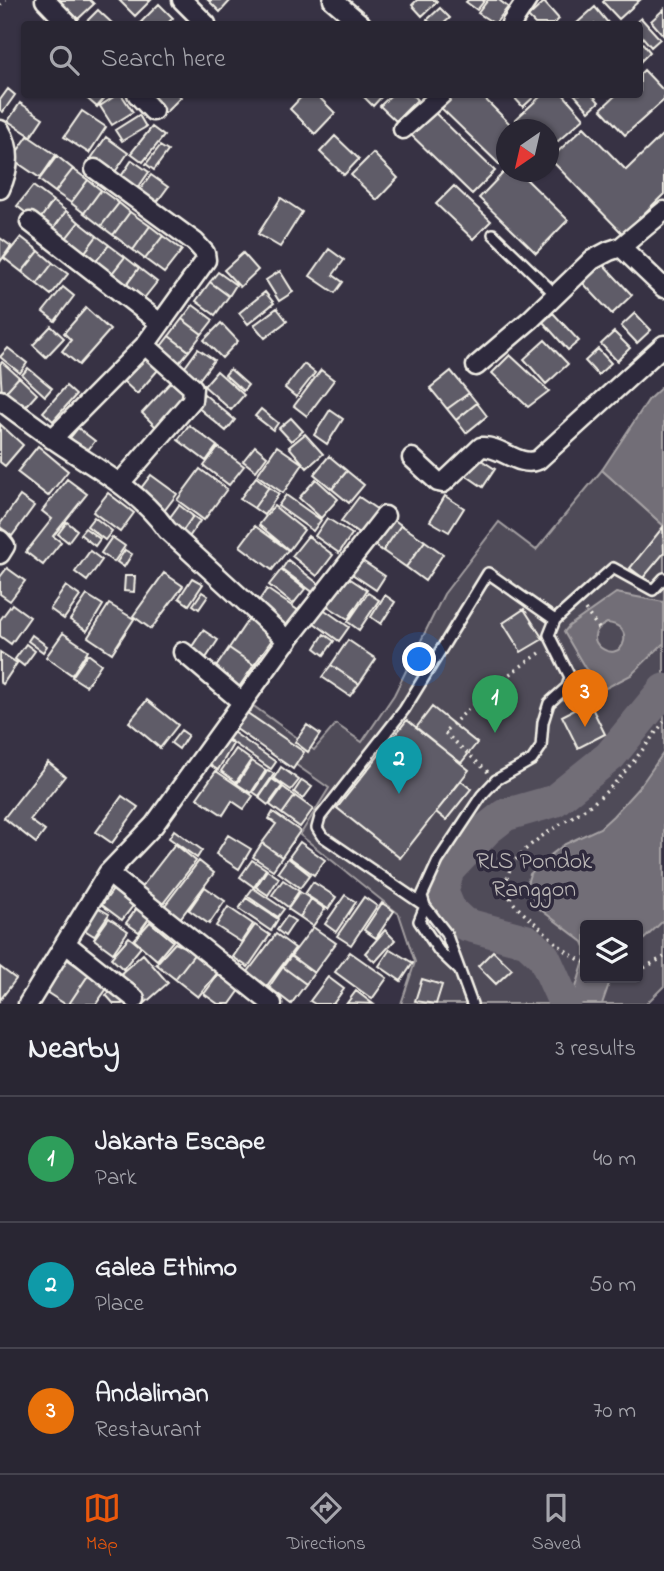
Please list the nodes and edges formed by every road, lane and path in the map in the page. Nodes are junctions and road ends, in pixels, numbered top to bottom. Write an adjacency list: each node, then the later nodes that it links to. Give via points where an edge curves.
1 (6, 0): 6 (path)
2 (45, 0): 7 (street)
3 (182, 0): 8 (street)
4 (333, 0): 9 (street)
5 (527, 0): 10 (street)
6 (0, 5)
7 (65, 21)
8 (203, 21)
9 (358, 21)
10 (513, 21)
11 (141, 98): 13 (street)
12 (438, 98): 14 (street)
13 (153, 111)
14 (403, 129)
15 (0, 130): 17 (street, via 9,159)
16 (95, 169): 24 (street, via 205,253 203,265)
17 (0, 189)
18 (664, 211): 21 (street)
19 (30, 222): 24 (street)
20 (493, 234): 23 (lane)
21 (621, 247): 22 (street); 23 (street, via 592,260)
22 (664, 288)
23 (556, 295): 27 (street)
24 (160, 323): 25 (street)
25 (145, 345): 29 (street); 31 (street, via 194,392)
26 (664, 345): 30 (street, via 538,460 525,462 481,447 443,483)
27 (476, 366)
28 (0, 400): 29 (street)
29 (52, 439): 31 (street)
30 (412, 458)
31 (120, 483): 39 (street)
32 (385, 516): 39 (street)
33 (0, 540): 34 (street, via 5,546)
34 (0, 554)
35 (664, 578): 37 (lane, via 653,590 613,568)
36 (585, 610): 38 (path)
37 (555, 620): 40 (lane, via 549,635); 46 (lane, via 488,573 404,710 320,817 317,828 322,836)
38 (601, 631)
39 (288, 640): 42 (street)
40 (553, 644): 44 (lane, via 570,677 567,687 549,704 537,754); 44 (path, via 498,682 444,732)
41 (183, 652): 42 (street)
42 (243, 704): 45 (street, via 154,825)
43 (664, 722): 49 (path, via 623,774 590,806 539,837 517,859 507,879 509,895 519,909)
44 (496, 780): 46 (lane, via 438,860 422,896)
45 (108, 873): 47 (street); 54 (street)
46 (425, 906): 51 (lane, via 446,933); 51 (lane, via 419,921 439,951)
47 (65, 943): 52 (street); 53 (street)
48 (664, 957): 50 (path)
49 (580, 959)
50 (643, 968)
51 (460, 971): 55 (lane)
52 (135, 999)
53 (28, 1004)
54 (272, 1004)
55 (472, 1004)

